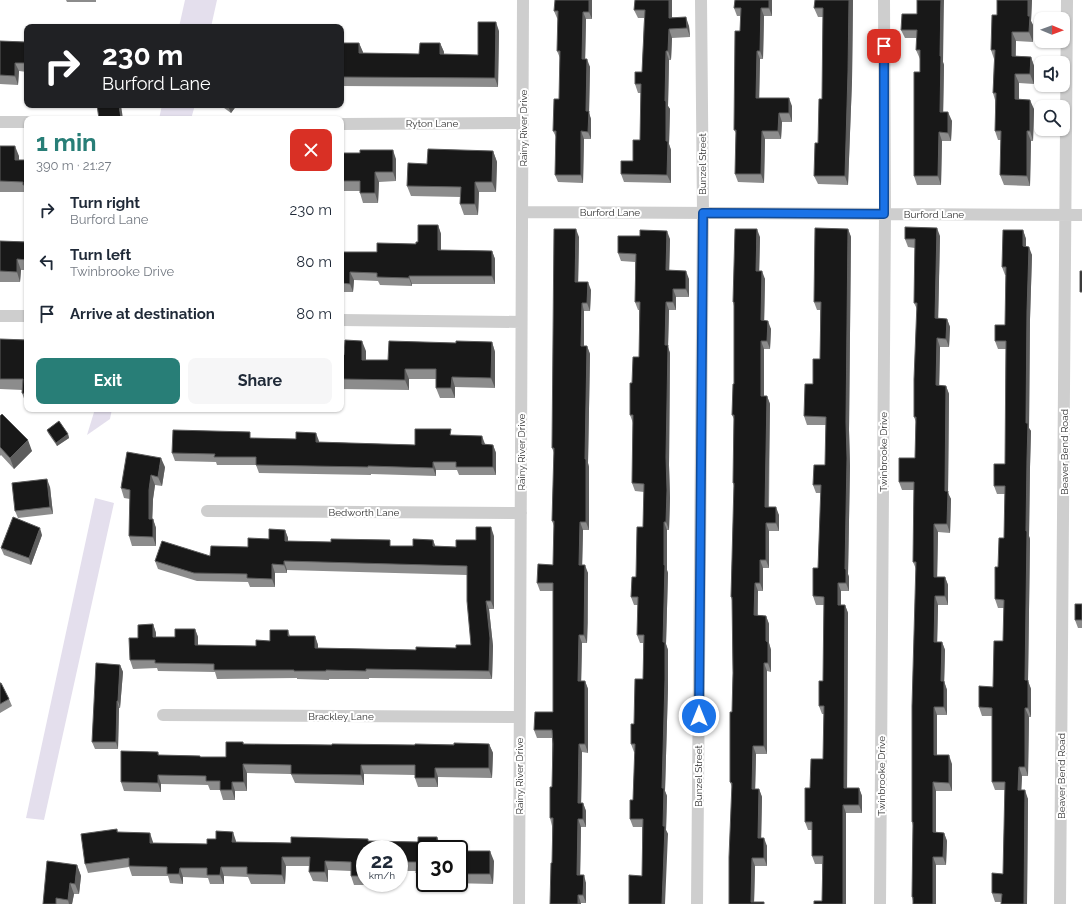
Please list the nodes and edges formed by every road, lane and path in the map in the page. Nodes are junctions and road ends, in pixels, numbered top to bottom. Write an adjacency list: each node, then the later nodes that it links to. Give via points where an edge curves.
1 (523, 0): 7 (street, Rainy River Drive)
2 (701, 0): 10 (street, Bunzel Street)
3 (884, 0): 11 (street, Twinbrooke Drive)
4 (1067, 0): 12 (street, Beaver Bend Road)
5 (0, 122): 6 (street)
6 (24, 122)
7 (523, 123): 8 (street, Ryton Lane); 9 (street, Rainy River Drive)
8 (344, 124)
9 (523, 212): 10 (street, Burford Lane); 17 (street, Rainy River Drive)
10 (703, 213): 11 (street, Burford Lane); 23 (street, Bunzel Street)
11 (884, 214): 12 (street, Burford Lane); 24 (street, Twinbrooke Drive)
12 (1066, 215): 13 (street, Burford Lane); 25 (street, Beaver Bend Road)
13 (1082, 215)
14 (0, 316): 15 (street)
15 (24, 316)
16 (344, 320): 17 (street)
17 (521, 322): 19 (street, Rainy River Drive)
18 (207, 511): 19 (street, Bedworth Lane)
19 (521, 513): 21 (street, Rainy River Drive)
20 (162, 715): 21 (street, Brackley Lane)
21 (519, 717): 22 (street, Rainy River Drive)
22 (519, 904)
23 (697, 904)
24 (880, 904)
25 (1060, 904)

